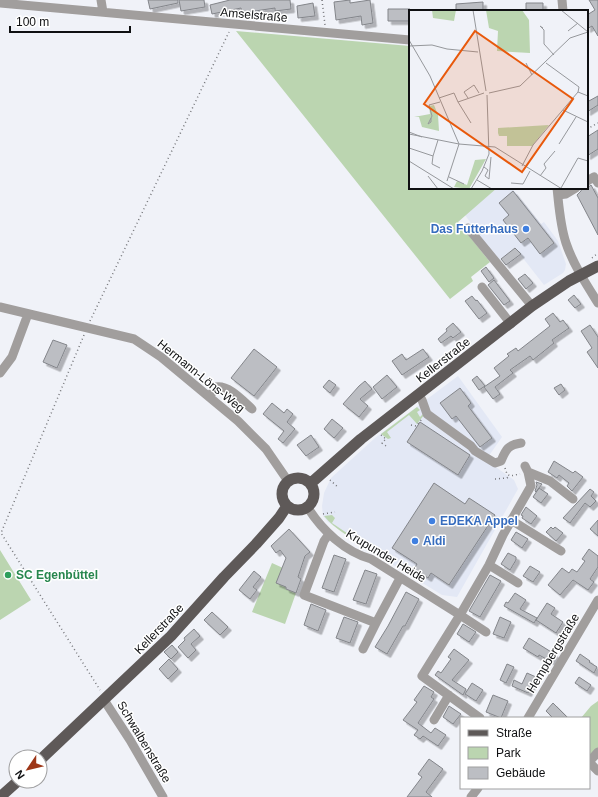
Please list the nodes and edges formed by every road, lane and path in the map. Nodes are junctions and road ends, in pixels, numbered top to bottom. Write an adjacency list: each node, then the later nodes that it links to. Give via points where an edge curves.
1 (101, 0): 6 (street)
2 (322, 0): 8 (path)
3 (562, 0): 5 (street)
4 (0, 3): 6 (street, Amselstraße)
5 (563, 10)
6 (103, 12): 7 (street, Amselstraße)
7 (232, 25): 8 (street, Amselstraße); 26 (path)
8 (326, 33): 9 (street, Amselstraße)
9 (409, 40)
10 (598, 123): 11 (path)
11 (588, 128)
12 (588, 180): 13 (street, via 594,176)
13 (598, 183)
14 (574, 189): 15 (street, via 566,194)
15 (558, 191): 19 (street, via 566,242)
16 (468, 228): 22 (street)
17 (598, 253): 18 (path)
18 (594, 262): 19 (main road, Kellerstraße)
19 (582, 275): 21 (street); 22 (main road, Kellerstraße)
20 (482, 287): 25 (street)
21 (598, 303)
22 (532, 306): 25 (main road, Kellerstraße)
23 (0, 307): 24 (street, Hermann-Löns-Weg)
24 (28, 314): 26 (street, Hermann-Löns-Weg); 27 (street, via 12,357)
25 (510, 324): 28 (main road, Kellerstraße)
26 (87, 328): 29 (street, Hermann-Löns-Weg, via 134,339 161,357); 63 (path, via 1,533)
27 (0, 373)
28 (419, 395): 31 (street); 44 (main road, Kellerstraße, via 361,439)
29 (208, 397): 30 (street, via 216,387 222,386); 43 (street, Hermann-Löns-Weg, via 266,448)
30 (252, 409)
31 (427, 414): 32 (path, via 416,426); 38 (street, via 475,451 495,463)
32 (410, 425)
33 (379, 434): 35 (path, via 386,440)
34 (379, 440): 35 (path)
35 (382, 443): 37 (path)
36 (521, 443): 38 (street, via 507,448)
37 (386, 446)
38 (501, 461): 40 (path)
39 (526, 469): 40 (path); 46 (street, via 550,481); 51 (street, via 531,486)
40 (509, 476): 41 (path)
41 (495, 479)
42 (330, 480): 45 (path)
43 (288, 481): 44 (main road, via 300,478); 47 (main road, via 282,490)
44 (311, 483): 48 (main road, via 315,491 314,501)
45 (339, 488)
46 (573, 499)
47 (287, 506): 48 (main road, via 297,511); 63 (main road, Kellerstraße, via 266,534 171,636)
48 (308, 508): 52 (street, Krupunder Heide)
49 (335, 512): 50 (path)
50 (321, 514)
51 (511, 520): 53 (street); 54 (street)
52 (329, 534): 55 (street, Krupunder Heide, via 361,557 370,559); 59 (street, via 304,595)
53 (561, 551)
54 (489, 565): 56 (street); 58 (street)
55 (400, 578): 58 (street, Krupunder Heide); 59 (street)
56 (518, 583)
57 (598, 600): 65 (street, Hempbergstraße)
58 (460, 615): 60 (street, Krupunder Heide); 62 (street, via 422,676)
59 (376, 623): 61 (street)
60 (486, 632)
61 (363, 649)
62 (449, 696): 64 (street); 66 (street)
63 (104, 700): 67 (main road, Kellerstraße); 75 (street, Schwalbenstraße)
64 (479, 717)
65 (529, 717)
66 (434, 720)
67 (48, 752)
68 (598, 752): 69 (street)
69 (590, 761)
70 (590, 763): 71 (street)
71 (598, 771)
72 (9, 789): 74 (main road)
73 (477, 789): 76 (street)
74 (0, 797)
75 (163, 797)
76 (471, 797)

